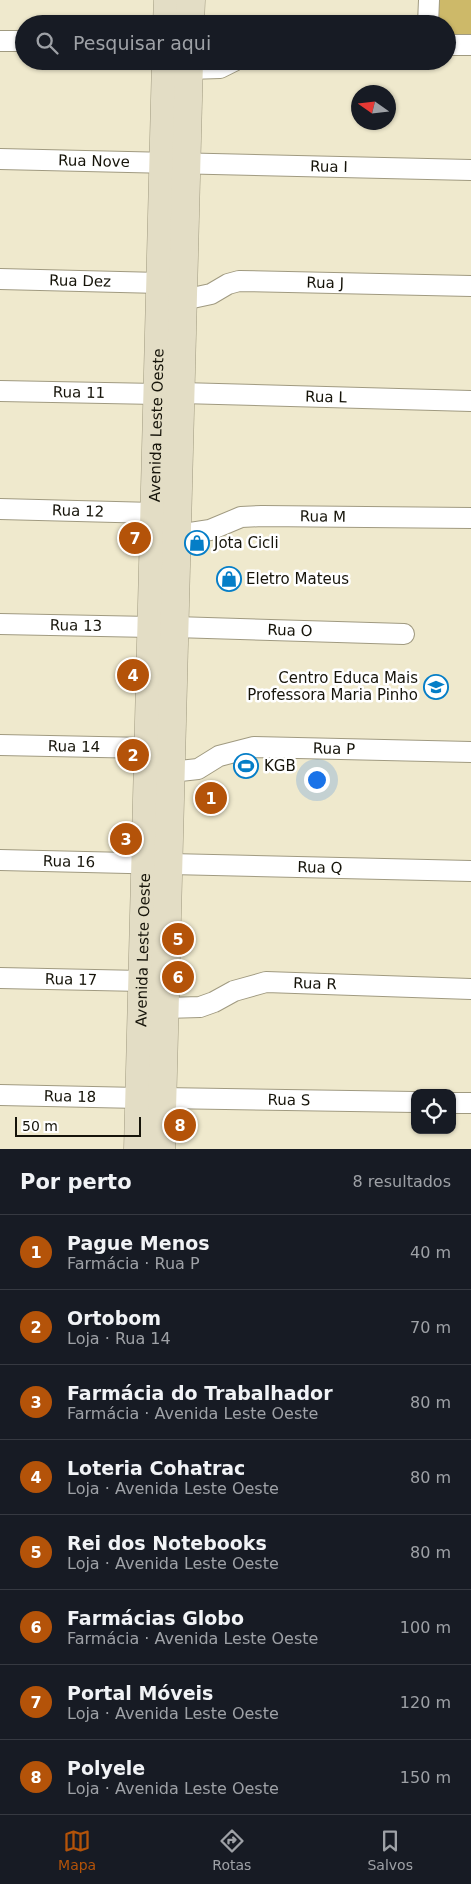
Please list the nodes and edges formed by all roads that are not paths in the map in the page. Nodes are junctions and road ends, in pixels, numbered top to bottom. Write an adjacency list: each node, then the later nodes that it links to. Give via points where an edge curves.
1 (168, 0): 4 (main road)
2 (191, 0): 5 (main road)
3 (429, 0): 6 (street)
4 (167, 15)
5 (190, 15)
6 (428, 15)
7 (0, 41): 8 (street)
8 (15, 41)
9 (456, 45): 10 (street)
10 (471, 45)
11 (181, 70): 13 (main road, Avenida Leste Oeste)
12 (0, 159): 13 (street, Rua Nove)
13 (175, 162): 14 (street, Rua I); 16 (main road, Avenida Leste Oeste); 18 (main road, Avenida Leste Oeste)
14 (471, 170)
15 (0, 279): 16 (street, Rua Dez)
16 (160, 283): 20 (main road, Avenida Leste Oeste)
17 (471, 286): 18 (street, Rua J, via 239,281 211,294)
18 (183, 300): 20 (main road, Avenida Leste Oeste)
19 (0, 391): 20 (street, Rua 11)
20 (169, 394): 21 (street, Rua L); 23 (main road, Avenida Leste Oeste); 25 (main road, Avenida Leste Oeste)
21 (471, 401)
22 (0, 509): 23 (street, Rua 12)
23 (154, 513): 27 (main road, Avenida Leste Oeste)
24 (471, 518): 25 (street, Rua M, via 255,516 241,517 210,530)
25 (177, 534): 27 (main road, Avenida Leste Oeste)
26 (0, 624): 27 (street, Rua 13)
27 (163, 627): 28 (street, Rua O); 30 (main road, Avenida Leste Oeste); 32 (main road, Avenida Leste Oeste)
28 (404, 634)
29 (0, 745): 30 (street, Rua 14)
30 (148, 748): 34 (main road, Avenida Leste Oeste)
31 (471, 752): 32 (street, Rua P, via 254,747 219,756 198,769)
32 (171, 772): 34 (main road, Avenida Leste Oeste)
33 (0, 860): 34 (street, Rua 16)
34 (157, 863): 35 (street, Rua Q); 37 (main road, Avenida Leste Oeste); 39 (main road, Avenida Leste Oeste)
35 (471, 871)
36 (0, 978): 37 (street, Rua 17)
37 (142, 981): 41 (main road, Avenida Leste Oeste)
38 (471, 989): 39 (street, Rua R, via 266,982 234,991 200,1007)
39 (165, 1008): 41 (main road, Avenida Leste Oeste)
40 (0, 1095): 41 (street, Rua 18)
41 (151, 1098): 42 (street, Rua S); 45 (main road, Avenida Leste Oeste); 46 (main road, Avenida Leste Oeste)
42 (411, 1102)
43 (456, 1103): 44 (street)
44 (471, 1103)
45 (138, 1149)
46 (161, 1149)

